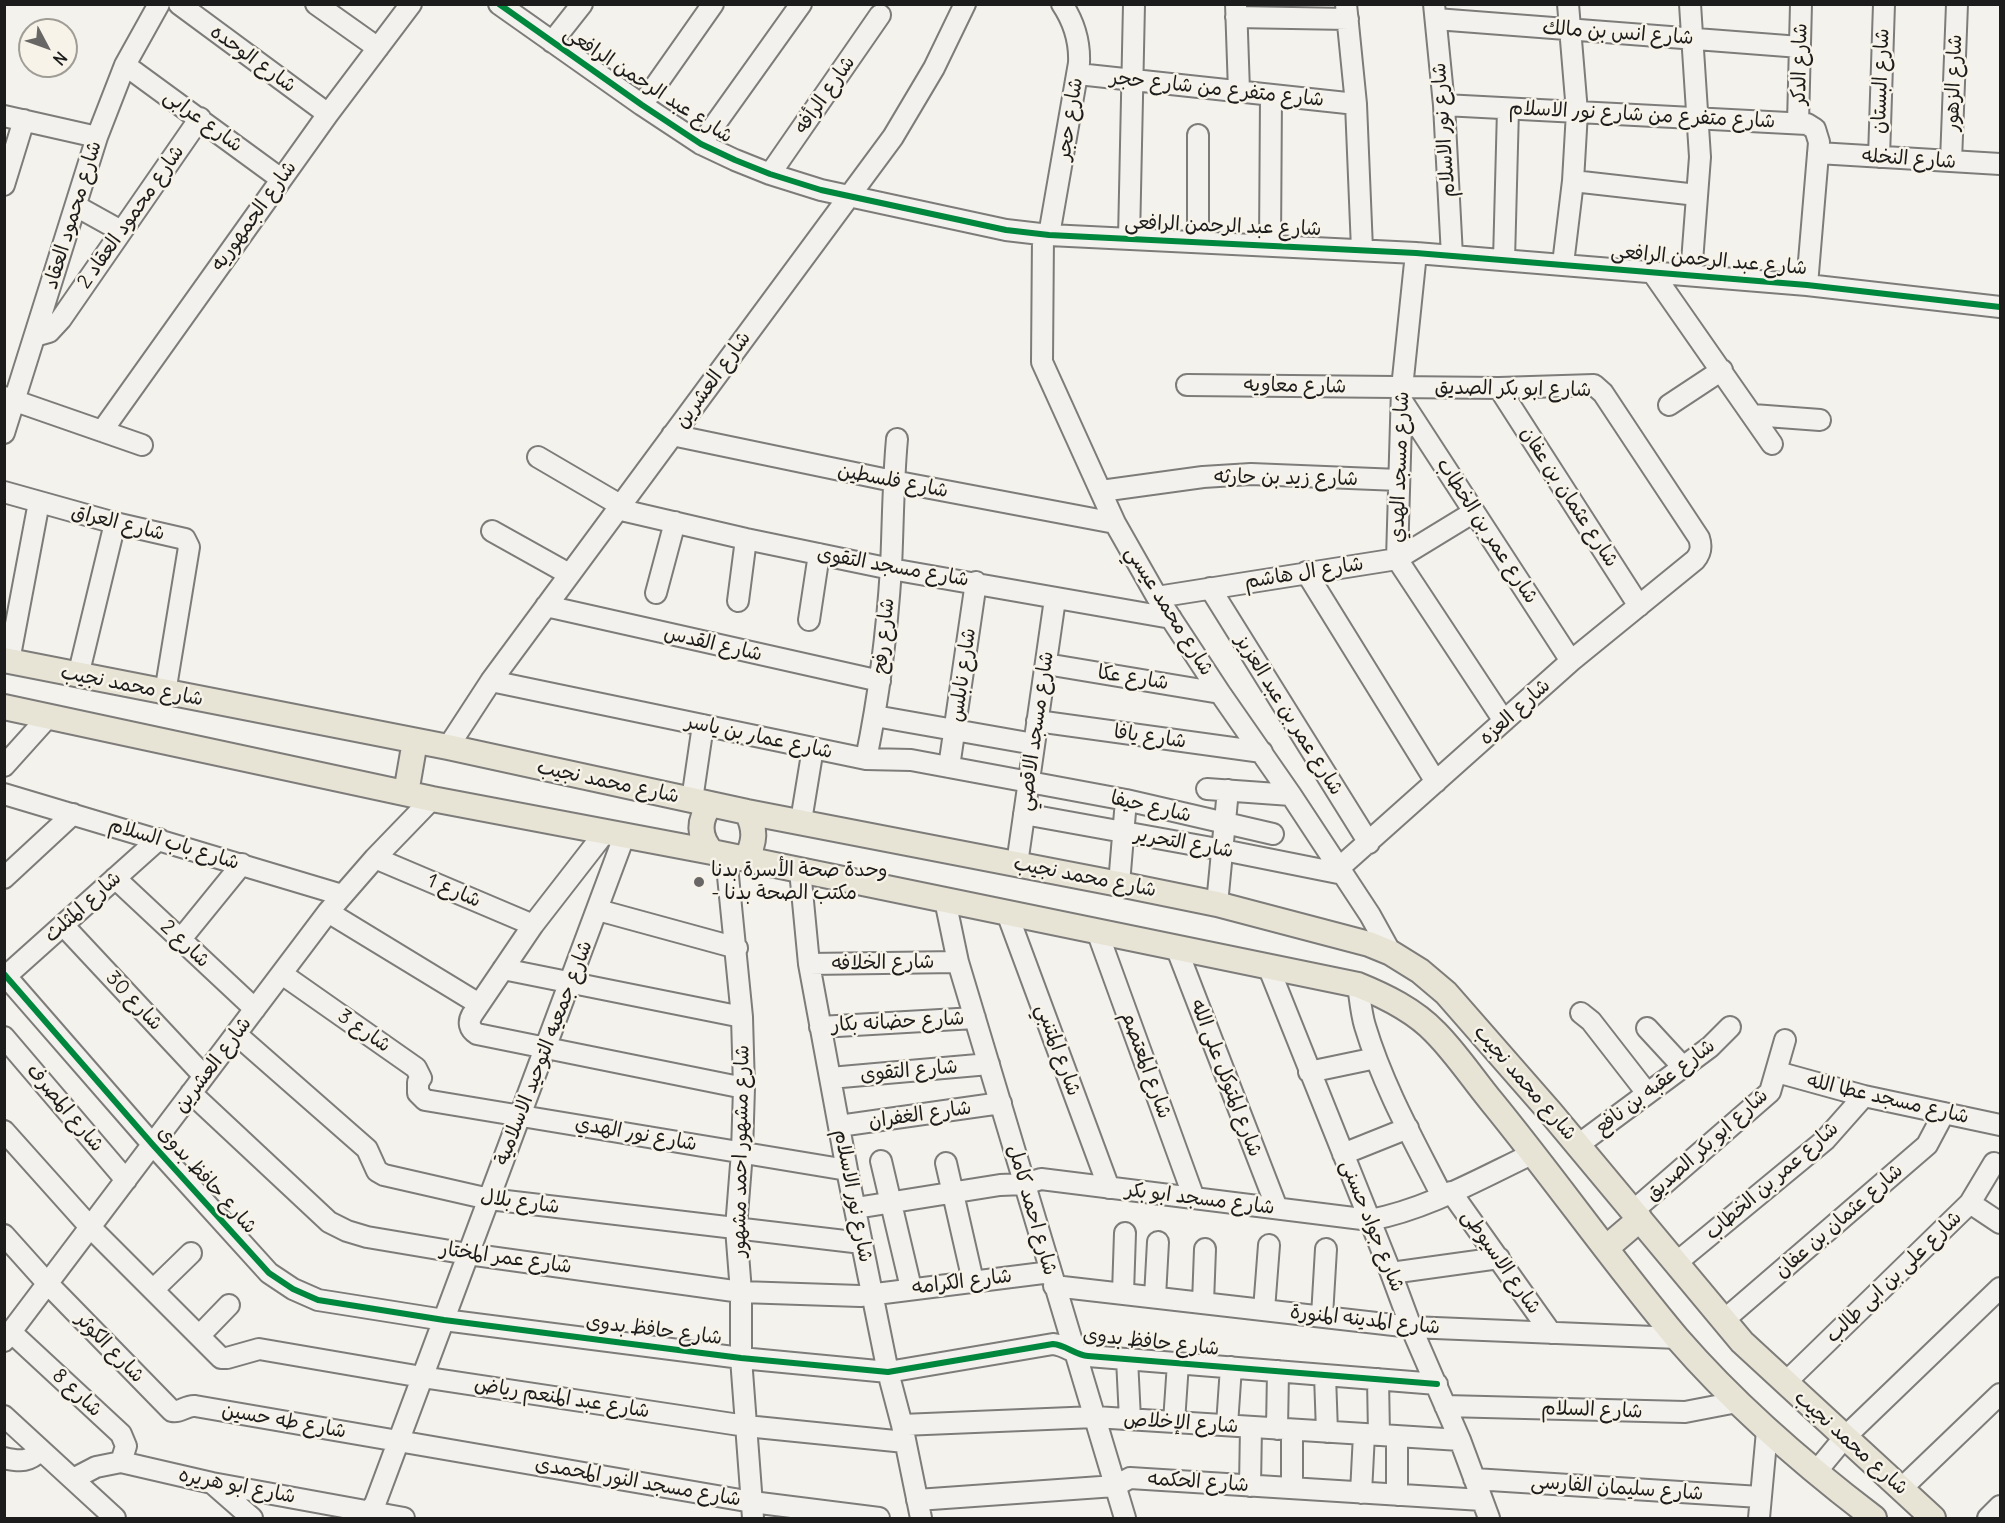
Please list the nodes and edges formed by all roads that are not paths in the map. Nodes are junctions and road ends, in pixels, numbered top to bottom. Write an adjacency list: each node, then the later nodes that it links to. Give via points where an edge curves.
1 (159, 4): 26 (street, شارع محمود العقاد)
2 (179, 4): 36 (street, شارع الوحده)
3 (316, 4): 25 (street)
4 (411, 4): 25 (street, شارع الجمهوريه)
5 (499, 4): 23 (street, شارع عبد الرحمن الرافعى)
6 (582, 4): 23 (street)
7 (713, 4): 32 (street)
8 (801, 4): 44 (street)
9 (964, 4): 53 (street, شارع العشرين, via 914,103)
10 (1062, 4): 27 (street, شارع حجر, via 1078,39)
11 (1134, 4): 28 (street)
12 (1568, 4): 21 (street)
13 (1690, 4): 22 (street)
14 (1801, 4): 24 (street, شارع الدكر)
15 (1884, 4): 46 (street, شارع البستان)
16 (1958, 4): 47 (street, شارع الزهور)
17 (1236, 11): 18 (street); 29 (street)
18 (1347, 12): 31 (street)
19 (1435, 12): 21 (street, شارع انس بن مالك); 33 (street, شارع نور الاسلام)
20 (880, 15): 49 (street, شارع الرأفه)
21 (1570, 30): 22 (street, شارع انس بن مالك); 35 (street)
22 (1692, 37): 24 (street, شارع انس بن مالك); 39 (street)
23 (552, 42): 32 (street, شارع عبد الرحمن الرافعى)
24 (1800, 46): 41 (street, شارع الدكر)
25 (378, 48): 36 (street, شارع الجمهوريه)
26 (125, 65): 38 (street, شارع عرابى); 43 (street, شارع محمود العقاد)
27 (1078, 74): 28 (street, شارع متفرع من شارع حجر); 57 (street, شارع حجر)
28 (1132, 80): 29 (street, شارع متفرع من شارع حجر); 58 (street)
29 (1239, 91): 30 (street, شارع متفرع من شارع حجر)
30 (1271, 95): 31 (street, شارع متفرع من شارع حجر); 60 (street)
31 (1356, 104): 61 (street)
32 (642, 105): 44 (street, شارع عبد الرحمن الرافعى)
33 (1444, 105): 34 (street, شارع متفرع من شارع نور الاسلام); 63 (street, شارع نور الاسلام)
34 (1508, 109): 35 (street, شارع متفرع من شارع نور الاسلام); 64 (street)
35 (1577, 112): 39 (street, شارع متفرع من شارع نور الاسلام); 51 (street)
36 (327, 114): 50 (street, شارع الجمهوريه)
37 (4, 116): 40 (street)
38 (200, 118): 50 (street, شارع عرابى); 56 (street, شارع محمود العقاد 2)
39 (1698, 118): 41 (street, شارع متفرع من شارع نور الاسلام); 54 (street)
40 (24, 120): 43 (street); 52 (street)
41 (1798, 123): 45 (street, شارع متفرع من شارع نور الاسلام, via 1815,129)
42 (1198, 135): 59 (street)
43 (97, 138): 55 (street, شارع محمود العقاد)
44 (702, 144): 49 (street, شارع عبد الرحمن الرافعى)
45 (1818, 153): 46 (street, شارع النخله); 68 (street)
46 (1879, 157): 47 (street, شارع النخله)
47 (1951, 161): 48 (street, شارع النخله)
48 (2001, 164)
49 (770, 174): 53 (street, شارع عبد الرحمن الرافعى)
50 (281, 178): 79 (street, شارع الجمهوريه)
51 (1573, 181): 54 (street); 65 (street)
52 (4, 185)
53 (848, 195): 57 (street, شارع عبد الرحمن الرافعى, via 1006,230); 81 (street, شارع العشرين)
54 (1697, 195): 67 (street)
55 (76, 206): 56 (street); 70 (street, شارع محمود العقاد)
56 (121, 231): 70 (street, شارع محمود العقاد 2, via 61,319 49,332)
57 (1046, 235): 58 (street, شارع عبد الرحمن الرافعى); 88 (street, شارع محمد عيسي, via 1042,362)
58 (1129, 239): 59 (street, شارع عبد الرحمن الرافعى)
59 (1198, 242): 60 (street, شارع عبد الرحمن الرافعى)
60 (1270, 245): 61 (street, شارع عبد الرحمن الرافعى)
61 (1362, 249): 62 (street, شارع عبد الرحمن الرافعى)
62 (1416, 253): 63 (street, شارع عبد الرحمن الرافعى); 74 (street, شارع مسجد الهدي)
63 (1452, 256): 64 (street, شارع عبد الرحمن الرافعى)
64 (1504, 260): 65 (street, شارع عبد الرحمن الرافعى)
65 (1563, 264): 66 (street, شارع عبد الرحمن الرافعى)
66 (1652, 272): 67 (street, شارع عبد الرحمن الرافعى); 71 (street)
67 (1691, 275): 68 (street, شارع عبد الرحمن الرافعى)
68 (1807, 285): 69 (street, شارع عبد الرحمن الرافعى)
69 (2001, 307)
70 (35, 336): 75 (street, شارع محمود العقاد)
71 (1722, 370): 76 (street); 77 (street)
72 (1188, 385): 74 (street, شارع معاويه)
73 (1499, 388): 74 (street, شارع ابو بكر الصديق); 100 (street, شارع ابو بكر الصديق, via 1594,385 1600,389 1699,538 1701,550); 111 (street, شارع عثمان بن عفان)
74 (1402, 394): 86 (street, شارع مسجد الهدي); 92 (street, شارع عمر بن الخطاب)
75 (10, 398): 79 (street); 80 (street, شارع محمود العقاد)
76 (1670, 405)
77 (1753, 415): 78 (street); 83 (street)
78 (1820, 420)
79 (102, 431): 84 (street)
80 (4, 433)
81 (672, 435): 87 (street, شارع فلسطين); 91 (street, شارع العشرين)
82 (897, 439): 87 (street, شارع رفح)
83 (1772, 444)
84 (142, 445)
85 (538, 457): 91 (street, شارع مسجد التقوى)
86 (1399, 480): 88 (street, شارع زيد بن حارثه, via 1251,474); 99 (street, شارع مسجد الهدي)
87 (893, 481): 94 (street, شارع فلسطين); 101 (street, شارع رفح)
88 (1101, 491): 94 (street, شارع محمد عيسي)
89 (4, 492): 90 (street, شارع العراق)
90 (39, 502): 95 (street, شارع العراق); 114 (street)
91 (619, 507): 93 (street, شارع مسجد التقوى); 103 (street, شارع العشرين)
92 (1474, 512): 99 (street, شارع ال هاشم); 115 (street, شارع عمر بن الخطاب)
93 (675, 522): 97 (street, شارع مسجد التقوى); 106 (street)
94 (1115, 523): 107 (street, شارع محمد عيسي)
95 (115, 524): 117 (street); 120 (street, شارع العراق, via 185,539 188,544)
96 (492, 531): 103 (street)
97 (746, 539): 98 (street, شارع مسجد التقوى); 109 (street)
98 (819, 554): 101 (street, شارع مسجد التقوى); 113 (street)
99 (1397, 559): 102 (street, شارع ال هاشم); 126 (street, شارع مسجد الهدي)
100 (1695, 560): 111 (street, شارع العزه)
101 (891, 569): 104 (street, شارع مسجد التقوى); 119 (street, شارع رفح)
102 (1306, 572): 105 (street, شارع ال هاشم); 138 (street)
103 (569, 574): 110 (street, شارع العشرين)
104 (976, 582): 108 (street, شارع مسجد التقوى); 128 (street, شارع نابلس)
105 (1210, 588): 107 (street, شارع ال هاشم); 156 (street, شارع عمر بن عبد العزيز)
106 (656, 593)
107 (1157, 597): 112 (street, شارع محمد عيسي)
108 (1055, 599): 112 (street, شارع مسجد التقوى); 116 (street, شارع مسجد الاقصي)
109 (738, 601)
110 (546, 606): 118 (street, شارع العشرين); 119 (street, شارع القدس)
111 (1638, 606): 115 (street, شارع العزه)
112 (1171, 618): 121 (street, شارع محمد عيسي)
113 (809, 620)
114 (7, 661): 117 (main road, شارع محمد نجيب)
115 (1571, 661): 126 (street, شارع العزه)
116 (1046, 664): 121 (street, شارع عكا); 125 (street, شارع مسجد الاقصي)
117 (78, 676): 120 (main road, شارع محمد نجيب)
118 (491, 681): 127 (street, شارع عمار بن ياسر); 131 (street, شارع العشرين)
119 (880, 681): 124 (street, شارع رفح)
120 (165, 693): 129 (main road, شارع محمد نجيب)
121 (1220, 693): 133 (street, شارع محمد عيسي)
122 (4, 707): 123 (main road, شارع محمد نجيب)
123 (49, 716): 135 (street); 141 (main road, شارع محمد نجيب)
124 (874, 716): 128 (street); 134 (street, شارع رفح)
125 (1037, 721): 130 (street, شارع مسجد الاقصي); 133 (street, شارع يافا)
126 (1504, 721): 138 (street, شارع العزه)
127 (703, 726): 132 (street, شارع عمار بن ياسر); 146 (street)
128 (955, 730): 130 (street); 136 (street, شارع نابلس)
129 (415, 741): 131 (main road, شارع محمد نجيب); 141 (main road)
130 (1034, 744): 137 (street, شارع مسجد الاقصي)
131 (448, 747): 146 (main road, شارع محمد نجيب)
132 (813, 748): 134 (street, شارع عمار بن ياسر); 150 (street)
133 (1262, 752): 143 (street, شارع محمد عيسي)
134 (866, 759): 136 (street, شارع عمار بن ياسر, via 911,760)
135 (4, 766)
136 (949, 767): 137 (street, شارع عمار بن ياسر)
137 (1029, 782): 145 (street, شارع حيفا); 149 (street, شارع مسجد الاقصي)
138 (1436, 782): 156 (street, شارع العزه)
139 (1207, 789): 140 (street)
140 (1228, 790): 143 (street); 151 (street)
141 (406, 793): 144 (main road, شارع محمد نجيب)
142 (4, 794): 148 (street, شارع باب السلام)
143 (1291, 795): 163 (street, شارع محمد عيسي)
144 (432, 799): 152 (main road, شارع محمد نجيب); 159 (street, شارع العشرين)
145 (1126, 800): 151 (street, شارع حيفا); 153 (street)
146 (701, 802): 147 (main road, شارع محمد نجيب); 158 (main road, via 705,811 700,828 702,837)
147 (747, 812): 150 (main road, شارع محمد نجيب); 158 (main road, via 753,824 752,848)
148 (73, 814): 155 (street, شارع باب السلام); 164 (street)
149 (1024, 814): 153 (street, شارع التحرير); 161 (street, شارع مسجد الاقصي)
150 (801, 821): 161 (main road, شارع محمد نجيب)
151 (1226, 824): 154 (street, شارع حيفا); 157 (street)
152 (615, 832): 158 (main road, شارع محمد نجيب); 170 (street, شارع جمعيه التوحيد الاسلامية); 174 (street)
153 (1124, 832): 157 (street, شارع التحرير); 166 (street)
154 (1273, 834)
155 (159, 839): 160 (street, شارع باب السلام); 165 (street, شارع المثلث)
156 (1368, 843): 163 (street, شارع العزه)
157 (1223, 850): 163 (street, شارع التحرير); 169 (street)
158 (728, 856): 162 (main road, شارع محمد نجيب); 178 (street, شارع مشهور احمد مشهور)
159 (375, 858): 167 (street, شارع العشرين); 174 (street, شارع 1)
160 (242, 864): 167 (street, شارع باب السلام); 176 (street)
161 (1017, 864): 166 (main road, شارع محمد نجيب)
162 (800, 870): 168 (main road, شارع محمد نجيب); 181 (street, شارع نور الاسلام)
163 (1341, 871): 179 (street, شارع محمد عيسي)
164 (4, 878)
165 (115, 878): 173 (street, شارع المثلث); 176 (street, شارع 2)
166 (1119, 884): 169 (main road, شارع محمد نجيب)
167 (342, 895): 171 (street, شارع العشرين)
168 (945, 900): 172 (main road, شارع محمد نجيب); 180 (street, شارع احمد كامل)
169 (1217, 904): 179 (main road, شارع محمد نجيب)
170 (598, 910): 178 (street); 186 (street, شارع جمعيه التوحيد الاسلامية)
171 (328, 912): 184 (street, شارع العشرين); 188 (street)
172 (1007, 913): 175 (main road, شارع محمد نجيب); 231 (street, شارع المتنبي)
173 (63, 925): 185 (street, شارع المثلث); 205 (street, شارع 30)
174 (532, 925): 183 (street)
175 (1097, 931): 177 (main road, شارع محمد نجيب); 234 (street, شارع المعتصم)
176 (181, 939): 189 (street, شارع 2)
177 (1176, 947): 182 (main road, شارع محمد نجيب); 239 (street, شارع المتوكل على الله)
178 (736, 948): 191 (street, شارع مشهور احمد مشهور)
179 (1391, 953): 213 (main road, شارع محمد نجيب, via 1446,993)
180 (958, 962): 181 (street, شارع الخلافه); 192 (street, شارع احمد كامل)
181 (809, 964): 193 (street, شارع نور الاسلام)
182 (1268, 966): 187 (main road, شارع محمد نجيب); 203 (street, شارع جواد حسنى)
183 (503, 969): 186 (street); 188 (street)
184 (282, 974): 189 (street, شارع العشرين); 211 (street, شارع 3, via 416,1068 421,1078 418,1093)
185 (5, 975): 221 (street, شارع حافظ بدوى)
186 (571, 982): 191 (street); 199 (street, شارع جمعيه التوحيد الاسلامية)
187 (1358, 985): 200 (street, شارع الاسيوطى, via 1364,1024); 220 (main road, شارع محمد نجيب, via 1409,1011 1435,1031)
188 (479, 1004): 199 (street, via 469,1022 474,1032)
189 (255, 1009): 196 (street, شارع العشرين)
190 (1581, 1013): 208 (street)
191 (742, 1017): 207 (street, شارع مشهور احمد مشهور)
192 (975, 1018): 193 (street, شارع حضانه بكار); 201 (street, شارع احمد كامل)
193 (820, 1027): 206 (street, شارع نور الاسلام)
194 (1730, 1027): 202 (street, شارع عقبه بن نافع)
195 (1647, 1028): 202 (street)
196 (236, 1034): 205 (street, شارع العشرين); 235 (street, شارع بلال, via 367,1149 380,1173)
197 (1785, 1040): 204 (street, شارع ابو بكر الصديق)
198 (7, 1044): 229 (street, شارع المصرف)
199 (546, 1048): 207 (street); 215 (street, شارع جمعيه التوحيد الاسلامية)
200 (1376, 1058): 203 (street); 218 (street, شارع الاسيوطى)
201 (989, 1064): 206 (street, شارع التقوى); 212 (street, شارع احمد كامل)
202 (1683, 1067): 208 (street, شارع عقبه بن نافع)
203 (1310, 1072): 224 (street, شارع جواد حسنى)
204 (1777, 1072): 210 (street, شارع مسجد عطا الله); 240 (street, شارع ابو بكر الصديق, via 1770,1092)
205 (204, 1076): 209 (street, شارع العشرين)
206 (830, 1078): 217 (street, شارع نور الاسلام)
207 (744, 1088): 223 (street, شارع مشهور احمد مشهور)
208 (1647, 1093): 222 (street, شارع عقبه بن نافع)
209 (191, 1094): 221 (street, شارع العشرين); 254 (street, شارع عمر المختار, via 329,1222 367,1237)
210 (1864, 1096): 214 (street, شارع مسجد عطا الله); 256 (street, شارع عمر بن الخطاب, via 1826,1140)
211 (425, 1100): 215 (street, شارع نور الهدي)
212 (1000, 1103): 217 (street, شارع الغفران); 230 (street, شارع احمد كامل)
213 (1551, 1113): 220 (main road); 222 (main road, شارع محمد نجيب)
214 (1944, 1113): 216 (street, شارع مسجد عطا الله); 273 (street, شارع عثمان بن عفان, via 1927,1145)
215 (521, 1114): 223 (street, شارع نور الهدي); 235 (street, شارع جمعيه التوحيد الاسلامية)
216 (2001, 1125)
217 (839, 1126): 228 (street, شارع نور الاسلام)
218 (1408, 1128): 224 (street); 233 (street, شارع الاسيوطى)
219 (4, 1131): 243 (street)
220 (1527, 1144): 233 (street, شارع مسجد ابو بكر); 250 (main road, شارع محمد نجيب)
221 (153, 1145): 229 (street, شارع العشرين); 272 (street, شارع حافظ بدوى, via 269,1273 293,1289 318,1300)
222 (1578, 1145): 240 (main road, شارع محمد نجيب)
223 (742, 1152): 228 (street, شارع نور الهدي); 244 (street, شارع مشهور احمد مشهور)
224 (1343, 1154): 241 (street, شارع جواد حسنى)
225 (881, 1161): 236 (street)
226 (946, 1163): 232 (street)
227 (1994, 1163): 237 (street, شارع على بن ابى طالب)
228 (847, 1170): 238 (street, شارع نور الاسلام)
229 (126, 1180): 243 (street, شارع العشرين)
230 (1025, 1184): 231 (street, شارع مسجد ابو بكر, via 1041,1179); 232 (street, شارع مسجد ابو بكر); 258 (street, شارع احمد كامل)
231 (1108, 1188): 234 (street, شارع مسجد ابو بكر)
232 (953, 1191): 236 (street, شارع مسجد ابو بكر); 259 (street)
233 (1447, 1194): 241 (street, شارع مسجد ابو بكر, via 1421,1207); 255 (street, شارع الاسيوطى)
234 (1194, 1198): 239 (street, شارع مسجد ابو بكر)
235 (489, 1199): 244 (street, شارع بلال); 254 (street, شارع جمعيه التوحيد الاسلامية)
236 (891, 1202): 238 (street, شارع مسجد ابو بكر); 261 (street)
237 (1970, 1203): 242 (street); 289 (street, شارع على بن ابى طالب)
238 (856, 1208): 248 (street, شارع نور الاسلام)
239 (1277, 1208): 241 (street, شارع مسجد ابو بكر)
240 (1637, 1215): 250 (main road); 256 (main road, شارع محمد نجيب)
241 (1370, 1220): 257 (street, شارع جواد حسنى)
242 (2001, 1223)
243 (90, 1227): 260 (street, شارع العشرين); 263 (street)
244 (736, 1228): 248 (street, شارع بلال); 264 (street, شارع مشهور احمد مشهور)
245 (1125, 1233): 266 (street)
246 (4, 1236): 260 (street, شارع الكوثر)
247 (1158, 1242): 267 (street)
248 (862, 1243): 265 (street, شارع نور الاسلام)
249 (1269, 1245): 270 (street)
250 (1606, 1248): 278 (main road, شارع محمد نجيب)
251 (1205, 1249): 268 (street)
252 (1326, 1249): 271 (street)
253 (191, 1253): 263 (street)
254 (468, 1254): 264 (street, شارع عمر المختار); 272 (street, شارع جمعيه التوحيد الاسلامية)
255 (1499, 1257): 257 (street); 276 (street, شارع الاسيوطى)
256 (1676, 1263): 273 (main road, شارع محمد نجيب)
257 (1391, 1273): 274 (street, شارع جواد حسنى)
258 (1052, 1279): 259 (street, شارع الكرامه); 266 (street, شارع المدينه المنورة); 279 (street, شارع احمد كامل)
259 (973, 1281): 261 (street, شارع الكرامه)
260 (48, 1284): 275 (street, شارع العشرين); 294 (street, شارع الكوثر)
261 (911, 1288): 265 (street, شارع الكرامه)
262 (2001, 1288): 307 (street)
263 (153, 1290): 277 (street)
264 (741, 1292): 265 (street, شارع عمر المختار, via 860,1296); 280 (street, شارع مشهور احمد مشهور)
265 (873, 1293): 285 (street, شارع نور الاسلام)
266 (1122, 1293): 267 (street, شارع المدينه المنورة)
267 (1155, 1297): 268 (street, شارع المدينه المنورة)
268 (1203, 1303): 270 (street, شارع المدينه المنورة)
269 (229, 1305): 277 (street)
270 (1264, 1310): 271 (street, شارع المدينه المنورة)
271 (1322, 1316): 274 (street, شارع المدينه المنورة)
272 (444, 1320): 280 (street, شارع حافظ بدوى); 287 (street, شارع جمعيه التوحيد الاسلامية)
273 (1724, 1320): 289 (main road, شارع محمد نجيب)
274 (1411, 1327): 276 (street, شارع المدينه المنورة); 290 (street, شارع جواد حسنى)
275 (9, 1330): 312 (street, شارع 8, via 121,1434 126,1446)
276 (1551, 1333): 278 (street, شارع المدينه المنورة)
277 (199, 1336): 287 (street, شارع عبد المنعم رياض, via 221,1358 259,1349)
278 (1678, 1338): 292 (main road, شارع محمد نجيب)
279 (1076, 1353): 281 (street, شارع حافظ بدوى); 285 (street, شارع حافظ بدوى, via 1053,1344); 296 (street, شارع احمد كامل)
280 (741, 1358): 285 (street, شارع حافظ بدوى); 300 (street, شارع مشهور احمد مشهور)
281 (1127, 1359): 282 (street, شارع حافظ بدوى); 297 (street)
282 (1178, 1363): 283 (street, شارع حافظ بدوى); 298 (street)
283 (1231, 1367): 284 (street, شارع حافظ بدوى); 299 (street)
284 (1278, 1371): 286 (street, شارع حافظ بدوى); 302 (street)
285 (888, 1372): 305 (street, شارع نور الاسلام)
286 (1325, 1375): 288 (street, شارع حافظ بدوى); 304 (street)
287 (422, 1377): 300 (street, شارع عبد المنعم رياض); 308 (street, شارع جمعيه التوحيد الاسلامية)
288 (1378, 1379): 290 (street, شارع حافظ بدوى); 306 (street)
289 (1785, 1383): 307 (main road, شارع محمد نجيب)
290 (1437, 1384): 293 (street, شارع جواد حسنى)
291 (2001, 1394): 320 (street)
292 (1737, 1402): 293 (street, شارع السلام, via 1685,1412); 303 (main road, شارع محمد نجيب)
293 (1445, 1406): 309 (street, شارع جواد حسنى)
294 (172, 1411): 308 (street, شارع طه حسين, via 195,1406)
295 (4, 1416): 310 (street)
296 (1095, 1417): 297 (street, شارع الإخلاص); 305 (street, شارع الإخلاص); 317 (street, شارع احمد كامل)
297 (1130, 1419): 298 (street, شارع الإخلاص)
298 (1174, 1422): 299 (street, شارع الإخلاص)
299 (1227, 1425): 301 (street, شارع الإخلاص)
300 (746, 1426): 305 (street, شارع عبد المنعم رياض); 327 (street, شارع مشهور احمد مشهور)
301 (1251, 1427): 302 (street, شارع الإخلاص); 318 (street)
302 (1285, 1429): 304 (street, شارع الإخلاص); 319 (street)
303 (1767, 1431): 313 (main road, شارع محمد نجيب); 323 (street)
304 (1327, 1432): 306 (street, شارع الإخلاص)
305 (903, 1433): 325 (street, شارع نور الاسلام)
306 (1380, 1435): 309 (street, شارع الإخلاص); 321 (street); 322 (street)
307 (1845, 1438): 313 (street); 320 (main road, شارع محمد نجيب)
308 (397, 1440): 327 (street, شارع مسجد النور المحمدى); 328 (street, شارع جمعيه التوحيد الاسلامية, via 375,1504)
309 (1460, 1440): 315 (street, شارع جواد حسنى)
310 (41, 1450): 311 (street, via 21,1462); 314 (street)
311 (4, 1458)
312 (121, 1462): 314 (street, شارع ابو هريره, via 96,1467); 316 (street, شارع ابو هريره)
313 (1815, 1473): 335 (main road, شارع محمد نجيب)
314 (73, 1479): 329 (street)
315 (1474, 1479): 323 (street, شارع سليمان الفارسى); 326 (street, شارع جواد حسنى)
316 (212, 1483): 328 (street, شارع ابو هريره); 330 (street)
317 (1115, 1486): 318 (street, شارع الحكمه, via 1130,1478); 325 (street, شارع الحكمه); 333 (street, شارع احمد كامل)
318 (1250, 1486): 319 (street, شارع الحكمه)
319 (1292, 1488): 321 (street, شارع الحكمه)
320 (1902, 1488): 336 (main road, شارع محمد نجيب)
321 (1362, 1493): 322 (street, شارع الحكمه)
322 (1397, 1495): 326 (street, شارع الحكمه)
323 (1760, 1497): 334 (street)
324 (2001, 1506): 337 (street)
325 (919, 1509)
326 (1486, 1509)
327 (753, 1510): 332 (street, شارع مسجد النور المحمدى)
328 (362, 1515): 331 (street, شارع ابو هريره)
329 (115, 1518)
330 (252, 1518)
331 (404, 1518)
332 (879, 1518)
333 (1125, 1518)
334 (1759, 1518)
335 (1874, 1518)
336 (1933, 1518)
337 (1988, 1518)

